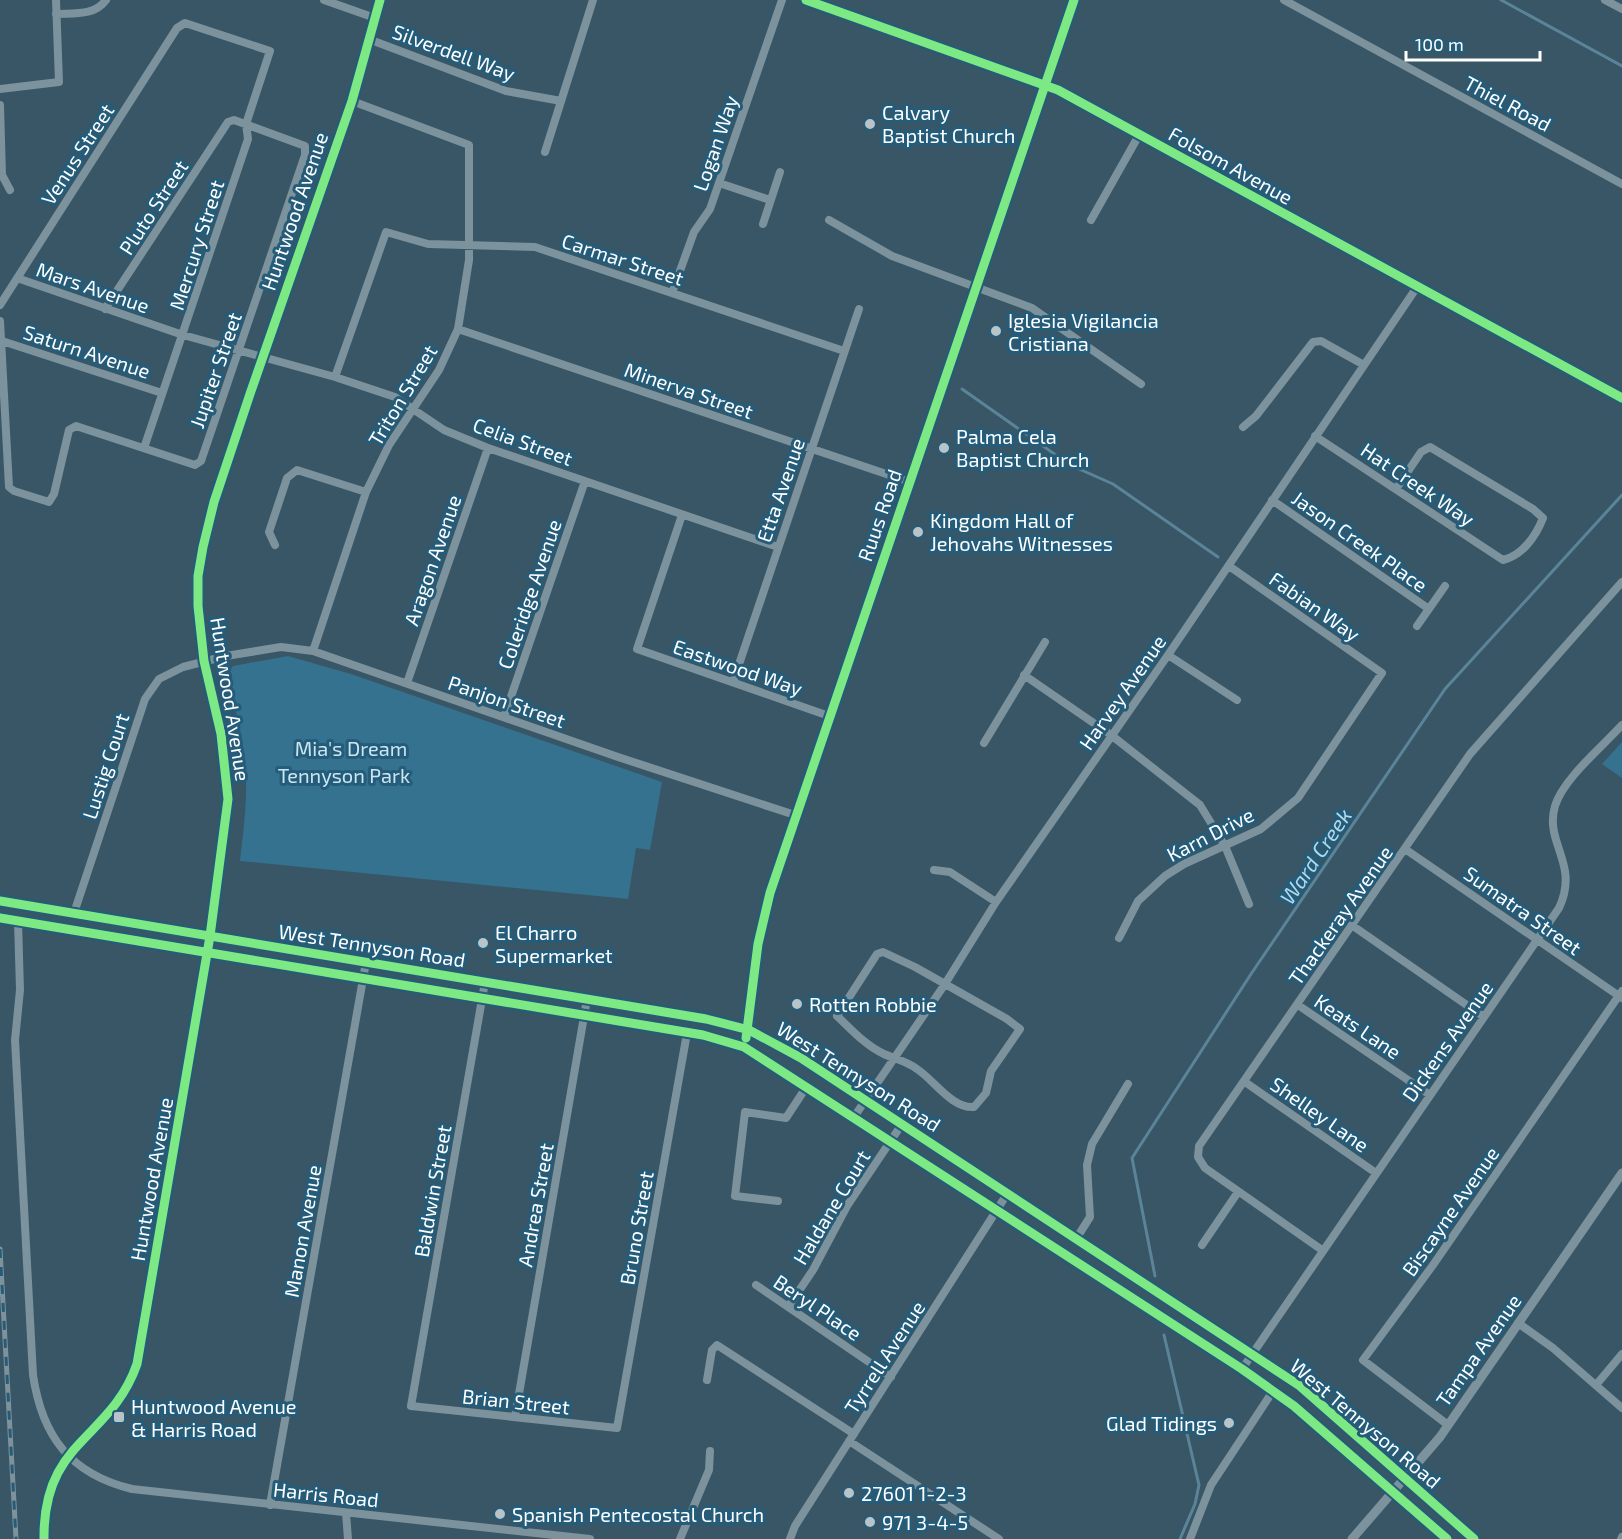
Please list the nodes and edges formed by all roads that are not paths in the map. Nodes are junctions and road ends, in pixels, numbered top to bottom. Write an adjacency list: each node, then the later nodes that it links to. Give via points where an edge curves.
1 (56, 0): 12 (street)
2 (106, 0): 12 (street, via 100,8 89,12)
3 (324, 0): 13 (street)
4 (380, 0): 13 (street, Huntwood Avenue)
5 (593, 0): 19 (street)
6 (782, 0): 25 (street, Logan Way)
7 (806, 0): 16 (street, Folsom Avenue)
8 (1074, 0): 16 (street, Ruus Road)
9 (1284, 0): 26 (street, Thiel Road)
10 (1605, 0): 11 (street)
11 (1618, 5)
12 (57, 14): 17 (street, via 59,82)
13 (375, 18): 14 (street, Huntwood Avenue)
14 (371, 40): 18 (street, Huntwood Avenue); 19 (street, Silverdell Way, via 506,91)
15 (270, 51): 21 (street, Mercury Street); 33 (street, Venus Street, via 185,23 177,28)
16 (1046, 84): 22 (street, Folsom Avenue); 34 (street, Ruus Road)
17 (0, 89)
18 (352, 101): 32 (street, Triton Street, via 469,145); 46 (street, Huntwood Avenue)
19 (561, 101): 23 (street)
20 (0, 105): 27 (street, via 2,175)
21 (246, 124): 38 (street, Pluto Street, via 228,122); 42 (street, Mercury Street, via 248,139); 45 (street, Jupiter Street, via 305,146)
22 (1139, 135): 30 (street); 35 (street, Folsom Avenue)
23 (545, 152)
24 (780, 172): 28 (street)
25 (719, 183): 28 (street); 36 (street, Logan Way, via 710,209 694,232)
26 (1622, 184)
27 (10, 190)
28 (771, 200): 31 (street)
29 (829, 220): 34 (street, via 892,256)
30 (1091, 220)
31 (763, 224)
32 (469, 245): 36 (street, Carmar Street, via 535,247); 41 (street, Triton Street); 48 (street, Carmar Street, via 428,244 386,232)
33 (17, 279): 37 (street, Venus Street); 38 (street, Mars Avenue)
34 (976, 286): 49 (street, via 1032,309); 59 (street, Ruus Road)
35 (1417, 287): 47 (street, Harvey Avenue); 51 (street, Folsom Avenue)
36 (672, 293): 44 (street, Carmar Street)
37 (0, 306)
38 (105, 309): 42 (street, Mars Avenue)
39 (859, 309): 44 (street, Etta Avenue)
40 (0, 321): 43 (street)
41 (458, 329): 52 (street, Triton Street); 57 (street, Minerva Street)
42 (183, 335): 45 (street, Mars Avenue); 50 (street, Mercury Street)
43 (2, 341): 50 (street, Saturn Avenue); 55 (street, via 9,487 14,491 49,502 69,430 76,426)
44 (844, 351): 57 (street, Etta Avenue)
45 (240, 352): 46 (street, Mars Avenue); 55 (street, Jupiter Street, via 201,461 195,465)
46 (262, 357): 48 (street, Celia Street); 74 (street, Huntwood Avenue, via 207,524 198,576)
47 (1364, 365): 53 (street, via 1321,341 1313,342 1256,416); 54 (street, Harvey Avenue)
48 (335, 377): 52 (street, Celia Street, via 395,397)
49 (1141, 384)
50 (162, 393): 55 (street, Mercury Street)
51 (1622, 398)
52 (414, 410): 56 (street, Celia Street, via 444,430); 61 (street, Triton Street, via 389,445)
53 (1243, 426)
54 (1315, 436): 60 (street, Hat Creek Way); 62 (street, Harvey Avenue)
55 (144, 448)
56 (488, 448): 58 (street, Celia Street); 78 (street, Aragon Avenue)
57 (812, 448): 59 (street, Minerva Street); 65 (street, Etta Avenue)
58 (585, 481): 63 (street, Celia Street); 81 (street, Coleridge Avenue)
59 (910, 482): 80 (street, Ruus Road)
60 (1396, 489): 60 (street, Hat Creek Way, via 1503,560 1513,558 1536,534 1543,518 1430,447 1421,452)
61 (366, 492): 64 (street, via 297,470 287,478 269,532); 72 (street, Triton Street)
62 (1272, 501): 66 (street, Harvey Avenue); 69 (street, Jason Creek Place)
63 (681, 515): 65 (street, Celia Street); 77 (street, Eastwood Way, via 637,649)
64 (275, 545)
65 (778, 547): 77 (street, Etta Avenue)
66 (1229, 566): 73 (street, Harvey Avenue); 75 (street, Fabian Way)
67 (1622, 582): 87 (street, Thackeray Avenue, via 1489,729)
68 (1445, 586): 69 (street, Jason Creek Place)
69 (1429, 609): 70 (street, Jason Creek Place)
70 (1417, 626)
71 (1045, 642): 76 (street)
72 (313, 651): 74 (street, Panjon Street, via 280,647); 78 (street, Panjon Street)
73 (1168, 655): 79 (street); 83 (street, Harvey Avenue)
74 (204, 661): 92 (street, Lustig Court, via 159,679 145,699); 96 (street, Huntwood Avenue, via 221,734 228,799)
75 (1382, 673): 86 (street, Karn Drive, via 1298,798 1261,829)
76 (1024, 675): 83 (street); 84 (street)
77 (732, 682): 80 (street, Eastwood Way)
78 (407, 683): 81 (street, Panjon Street)
79 (1237, 700)
80 (829, 716): 85 (street, Ruus Road)
81 (504, 717): 85 (street, Panjon Street)
82 (1622, 725): 98 (street, Dickens Avenue, via 1562,791 1555,805 1555,833 1566,865 1566,893)
83 (1111, 735): 86 (street, via 1200,805); 90 (street, Harvey Avenue)
84 (984, 742)
85 (795, 815): 110 (street, Ruus Road, via 759,941)
86 (1225, 846): 91 (street); 97 (street, Karn Drive, via 1165,876 1138,901)
87 (1405, 849): 95 (street, Thackeray Avenue); 98 (street, Sumatra Street)
88 (934, 870): 90 (street, via 950,872)
89 (0, 901): 92 (main road, West Tennyson Road)
90 (996, 902): 103 (street, Harvey Avenue)
91 (1249, 904)
92 (74, 913): 96 (main road, West Tennyson Road)
93 (0, 918): 94 (main road, West Tennyson Road)
94 (18, 921): 99 (main road, West Tennyson Road); 148 (street, Harris Road, via 20,990 15,1040 33,1375 47,1429)
95 (1353, 926): 107 (street, Thackeray Avenue); 109 (street)
96 (210, 936): 99 (street, Huntwood Avenue); 100 (main road, West Tennyson Road)
97 (1119, 938)
98 (1537, 940): 104 (street, Sumatra Street); 109 (street, Dickens Avenue)
99 (208, 952): 101 (main road, West Tennyson Road); 148 (street, Huntwood Avenue, via 137,1364 119,1400)
100 (366, 962): 101 (street, Manon Avenue); 102 (main road, West Tennyson Road)
101 (363, 978): 105 (main road, West Tennyson Road); 151 (street, Manon Avenue)
102 (485, 982): 105 (street, Baldwin Street); 106 (main road, West Tennyson Road)
103 (945, 984): 113 (street, Harvey Avenue); 113 (street, via 883,952 877,954 837,1016 865,1042); 113 (street, via 1020,1029 991,1071 986,1093 974,1107 959,1105)
104 (1621, 995): 144 (street, Biscayne Avenue, via 1363,1360)
105 (482, 999): 108 (main road, West Tennyson Road); 141 (street, Baldwin Street)
106 (587, 999): 108 (street, Andrea Street); 110 (main road, West Tennyson Road)
107 (1298, 1005): 114 (street, Thackeray Avenue); 117 (street, Keats Lane)
108 (585, 1016): 111 (main road, West Tennyson Road); 143 (street, Andrea Street)
109 (1484, 1017): 117 (street, Dickens Avenue)
110 (749, 1030): 112 (street, Ruus Road); 118 (main road, West Tennyson Road)
111 (687, 1033): 112 (main road, West Tennyson Road); 145 (street, Bruno Street)
112 (744, 1047): 116 (main road, West Tennyson Road)
113 (896, 1056): 118 (street, Harvey Avenue)
114 (1245, 1082): 122 (street, Shelley Lane); 124 (street, Thackeray Avenue, via 1200,1146 1198,1157 1205,1168)
115 (1128, 1084): 128 (street, via 1092,1144 1087,1165 1090,1217)
116 (807, 1086): 119 (main road, West Tennyson Road); 126 (street, via 786,1118 746,1112 735,1196)
117 (1430, 1095): 122 (street, Dickens Avenue)
118 (865, 1100): 119 (street, Harvey Avenue); 120 (main road, West Tennyson Road)
119 (854, 1117): 121 (main road, West Tennyson Road)
120 (902, 1124): 121 (street, Haldane Court); 125 (main road, West Tennyson Road)
121 (890, 1141): 127 (main road, West Tennyson Road); 132 (street, Haldane Court)
122 (1376, 1173): 130 (street, Dickens Avenue)
123 (1622, 1173): 133 (street, Tampa Avenue)
124 (1238, 1192): 129 (street); 130 (street, Thackeray Avenue)
125 (1007, 1194): 127 (street, Tyrrell Avenue); 128 (main road, West Tennyson Road)
126 (778, 1201)
127 (998, 1210): 136 (main road, West Tennyson Road); 137 (street, Tyrrell Avenue)
128 (1076, 1239): 134 (main road, West Tennyson Road)
129 (1203, 1245)
130 (1322, 1250): 134 (street, Dickens Avenue)
131 (756, 1285): 132 (street, Beryl Place)
132 (788, 1307): 137 (street, Beryl Place)
133 (1518, 1323): 139 (street); 144 (street, Tampa Avenue)
134 (1253, 1353): 136 (street, Dickens Avenue); 149 (main road, West Tennyson Road, via 1299,1386)
135 (1622, 1354): 139 (street)
136 (1242, 1369): 140 (main road, West Tennyson Road)
137 (891, 1377): 146 (street, Tyrrell Avenue)
138 (707, 1380): 146 (street, via 712,1350 717,1345)
139 (1596, 1385): 142 (street)
140 (1273, 1391): 150 (main road, West Tennyson Road); 159 (street, via 1211,1485)
141 (411, 1406): 143 (street, Brian Street)
142 (1622, 1408)
143 (515, 1416): 145 (street, Brian Street)
144 (1448, 1425): 149 (street, Tampa Avenue)
145 (618, 1428)
146 (851, 1437): 157 (street, Tyrrell Avenue); 158 (street)
147 (710, 1451): 156 (street, via 709,1470)
148 (68, 1454): 151 (street, Harris Road, via 92,1475 119,1486); 153 (street, Huntwood Avenue, via 49,1493)
149 (1405, 1479): 150 (street, Tampa Avenue); 162 (main road, West Tennyson Road)
150 (1394, 1492): 160 (street, Tampa Avenue); 161 (main road, West Tennyson Road)
151 (270, 1504): 152 (street, Harris Road)
152 (346, 1513): 154 (street); 155 (street, Harris Road)
153 (44, 1539)
154 (348, 1539)
155 (590, 1539)
156 (680, 1539)
157 (790, 1539)
158 (999, 1539)
159 (1190, 1539)
160 (1352, 1539)
161 (1447, 1539)
162 (1474, 1539)

